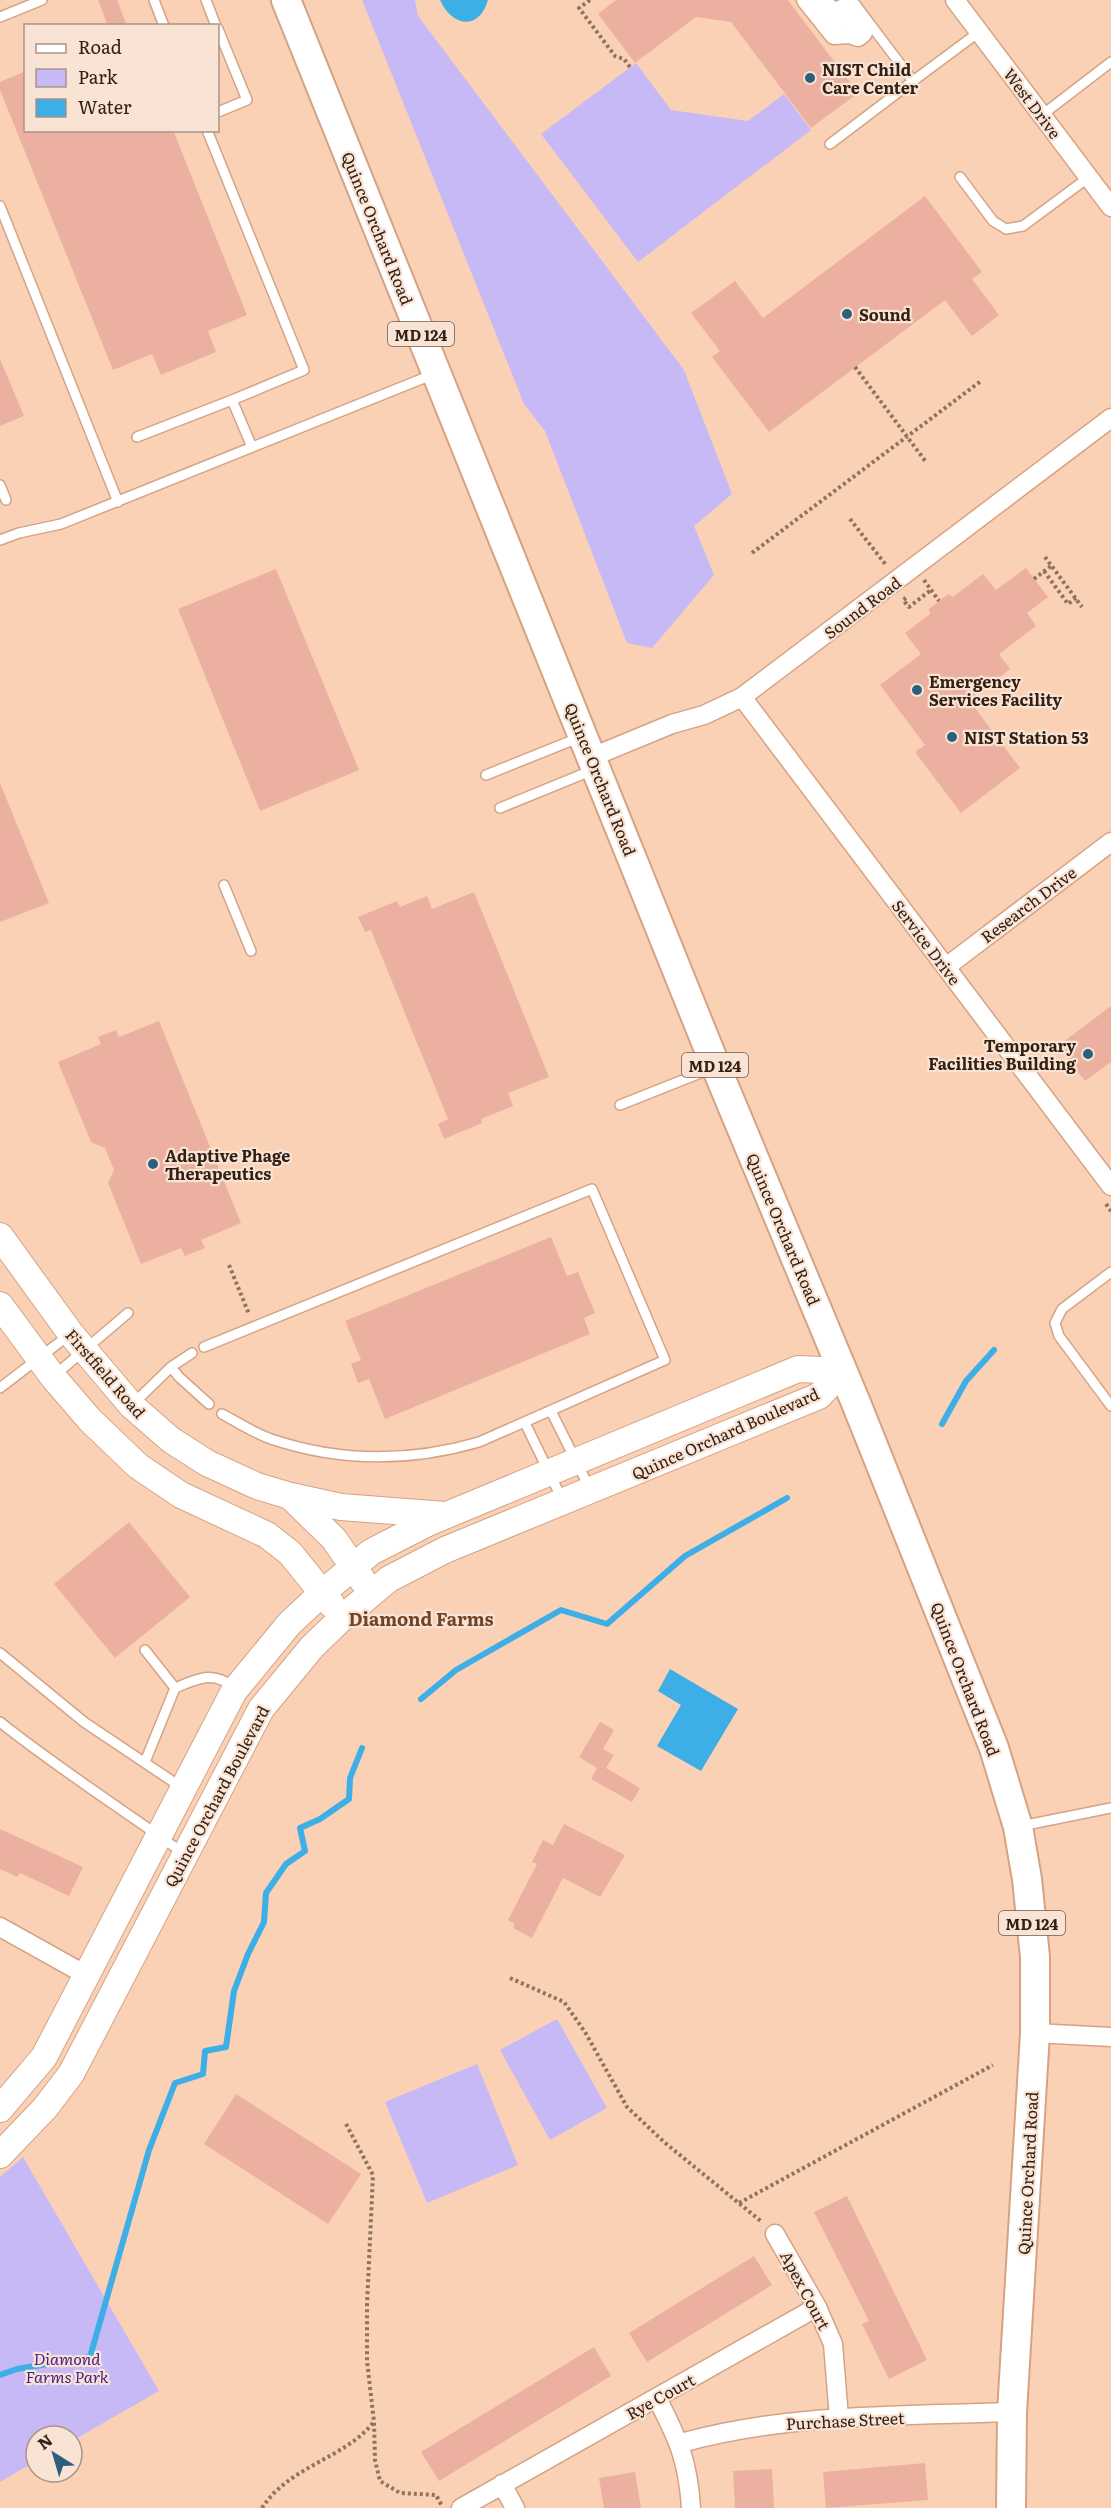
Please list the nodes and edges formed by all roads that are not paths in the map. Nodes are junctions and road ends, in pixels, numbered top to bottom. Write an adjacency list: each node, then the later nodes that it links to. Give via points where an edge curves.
1 (42, 0): 9 (lane)
2 (154, 0): 10 (lane)
3 (206, 0): 11 (lane)
4 (286, 0): 24 (main road, Quince Orchard Road / MD 124)
5 (806, 0): 6 (street, via 832,34 858,37 863,33 844,8 838,20 831,19 832,10 824,9)
6 (825, 0)
7 (852, 0): 15 (lane)
8 (954, 0): 13 (street, West Drive)
9 (0, 18)
10 (163, 24)
11 (216, 24)
12 (219, 32): 16 (lane, via 247,100)
13 (979, 32): 15 (lane); 17 (street, West Drive)
14 (1111, 62): 17 (lane)
15 (913, 81): 19 (lane)
16 (219, 112)
17 (1042, 115): 21 (street, West Drive)
18 (208, 132): 25 (lane, via 304,370)
19 (830, 144)
20 (960, 177): 21 (lane, via 993,221 1006,230 1023,225)
21 (1089, 177): 23 (street, West Drive)
22 (0, 206): 31 (lane)
23 (1111, 207)
24 (437, 373): 28 (lane); 34 (main road, Quince Orchard Road / MD 124)
25 (232, 400): 27 (lane); 28 (lane)
26 (1111, 418): 33 (street, Sound Road)
27 (137, 437)
28 (252, 447): 31 (lane)
29 (0, 485): 30 (lane)
30 (6, 500)
31 (118, 502): 32 (lane, via 61,525)
32 (0, 540)
33 (742, 698): 34 (street, Sound Road); 40 (street, Service Drive)
34 (591, 754): 35 (lane); 36 (lane); 41 (main road, Quince Orchard Road / MD 124)
35 (486, 775)
36 (500, 807)
37 (1111, 842): 40 (street, Research Drive)
38 (224, 885): 39 (lane)
39 (251, 951)
40 (946, 967): 43 (street, Service Drive)
41 (716, 1067): 42 (lane); 53 (main road, Quince Orchard Road / MD 124)
42 (620, 1105)
43 (1111, 1186)
44 (0, 1236): 48 (street, Firstfield Road)
45 (1111, 1272): 57 (lane, via 1062,1309 1054,1323 1059,1336)
46 (0, 1305): 52 (street)
47 (128, 1313): 48 (lane)
48 (77, 1342): 52 (lane); 52 (lane); 56 (street, Firstfield Road)
49 (204, 1347): 58 (lane, via 592,1189 665,1360)
50 (192, 1353): 51 (lane)
51 (171, 1367): 55 (lane); 56 (lane)
52 (47, 1368): 54 (lane); 68 (street, via 90,1420 138,1466 181,1495 267,1535 290,1553)
53 (843, 1371): 61 (street, Quince Orchard Boulevard, via 798,1369); 63 (street, Quince Orchard Boulevard, via 819,1396); 79 (main road, Quince Orchard Road / MD 124, via 994,1748)
54 (0, 1388)
55 (209, 1404)
56 (132, 1406): 64 (street, Firstfield Road, via 171,1440 207,1463)
57 (1111, 1406)
58 (551, 1411): 60 (lane); 61 (lane)
59 (222, 1414): 60 (lane, via 269,1438 345,1456 386,1458 450,1450)
60 (525, 1423): 62 (lane)
61 (576, 1462): 62 (street, Quince Orchard Boulevard); 63 (lane)
62 (549, 1474): 65 (lane); 66 (street, Quince Orchard Boulevard)
63 (591, 1491): 65 (street, Quince Orchard Boulevard)
64 (290, 1496): 66 (street, via 352,1508); 67 (street, Firstfield Road, via 334,1539)
65 (563, 1502): 69 (street, Quince Orchard Boulevard, via 445,1550 389,1579)
66 (445, 1515): 67 (street, Quince Orchard Boulevard, via 371,1552)
67 (352, 1568): 68 (street, Quince Orchard Boulevard); 69 (street, Firstfield Road)
68 (323, 1593): 70 (street); 74 (street, Quince Orchard Boulevard, via 289,1624)
69 (373, 1593): 70 (street, Quince Orchard Boulevard)
70 (342, 1618): 81 (street, Quince Orchard Boulevard, via 312,1647 261,1709)
71 (145, 1650): 73 (lane)
72 (0, 1653): 76 (lane, via 84,1722)
73 (175, 1688): 74 (lane, via 203,1676 224,1680); 76 (lane)
74 (236, 1689): 77 (street, Quince Orchard Boulevard)
75 (0, 1722): 80 (lane, via 54,1765)
76 (145, 1762): 77 (lane)
77 (183, 1788): 80 (street, Quince Orchard Boulevard)
78 (1111, 1808): 79 (lane)
79 (1018, 1827): 84 (main road, Quince Orchard Road / MD 124, via 1035,1957)
80 (159, 1835): 81 (lane); 83 (street, Quince Orchard Boulevard)
81 (185, 1854): 87 (street, Quince Orchard Boulevard, via 71,2074)
82 (0, 1927): 83 (street)
83 (86, 1975): 86 (street, Quince Orchard Boulevard, via 44,2057)
84 (1035, 2033): 85 (street); 91 (main road, Quince Orchard Road / MD 124)
85 (1111, 2037)
86 (0, 2109)
87 (0, 2155)
88 (776, 2234): 89 (street, Apex Court)
89 (817, 2307): 90 (street, Rye Court); 92 (street, Apex Court, via 833,2343)
90 (657, 2398): 93 (street); 94 (street, Rye Court)
91 (1012, 2412): 92 (street, Purchase Street); 98 (main road, Quince Orchard Road / MD 124)
92 (840, 2418): 93 (street, Purchase Street, via 757,2425)
93 (681, 2443): 97 (street, via 690,2481)
94 (502, 2484): 95 (street, Rye Court); 96 (street)
95 (461, 2508)
96 (515, 2508)
97 (691, 2508)
98 (1011, 2508)

